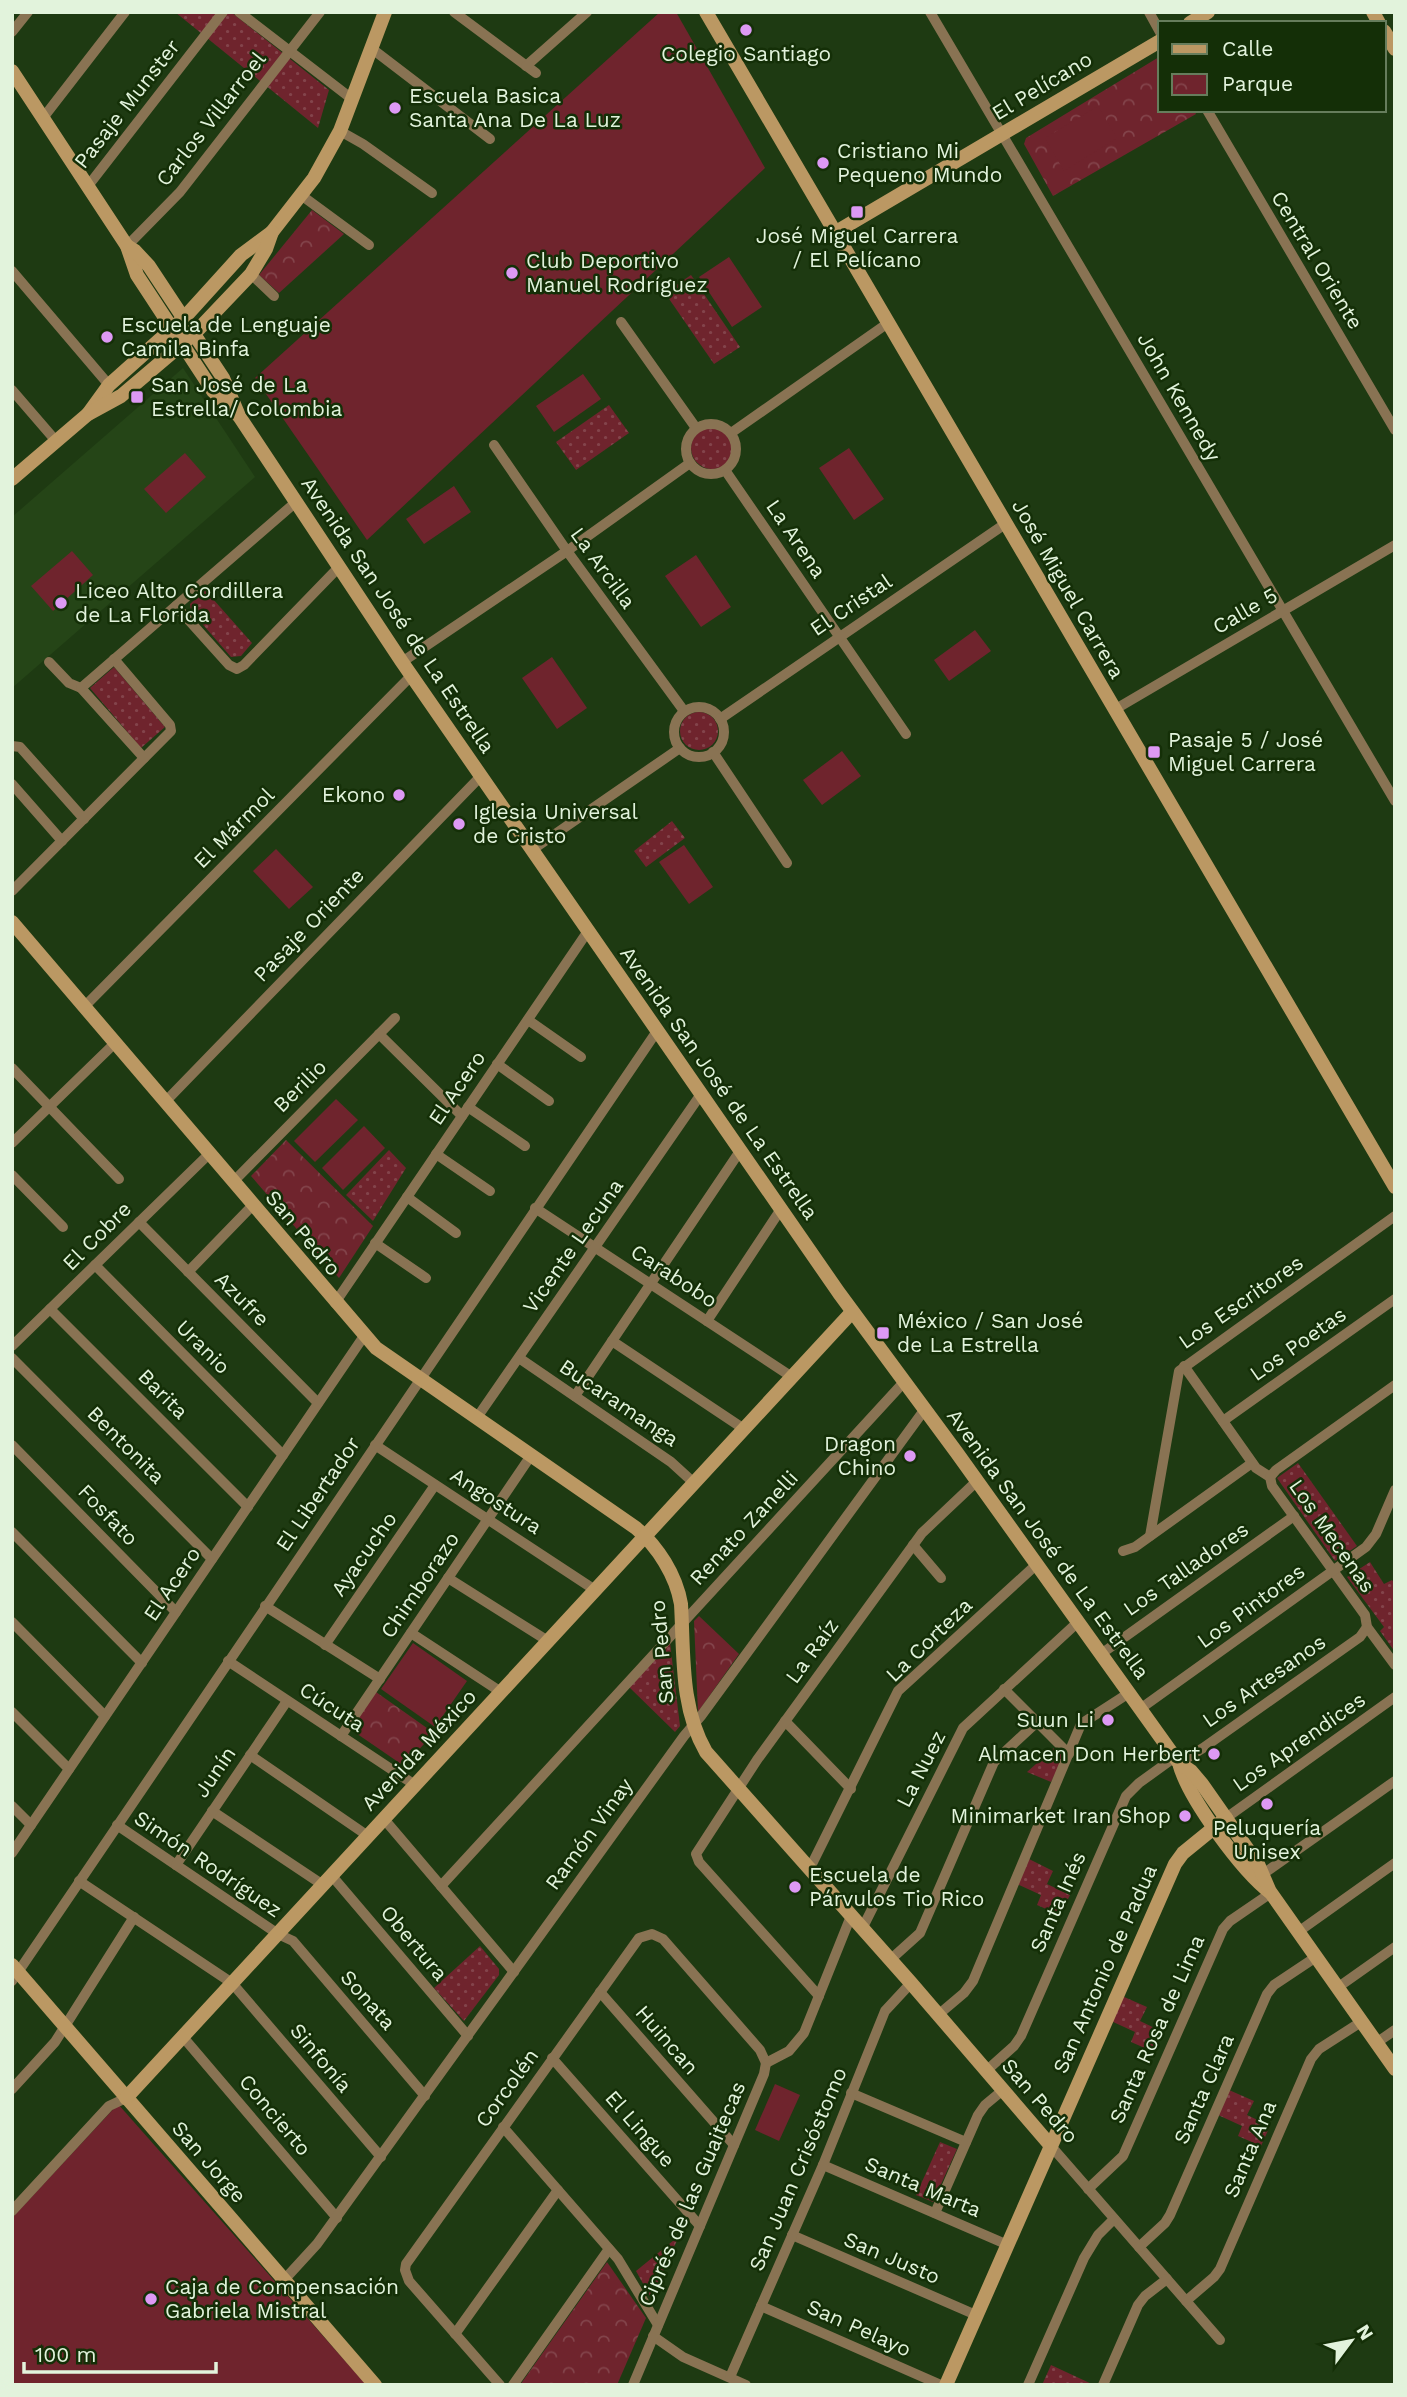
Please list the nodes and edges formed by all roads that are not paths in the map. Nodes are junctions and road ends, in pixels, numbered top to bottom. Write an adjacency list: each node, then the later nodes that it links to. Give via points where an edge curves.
1 (28, 12): 13 (street)
2 (125, 12): 20 (street)
3 (223, 12): 24 (street, Pasaje Munster)
4 (239, 12): 16 (street)
5 (320, 12): 16 (street, Carlos Villarroel)
6 (385, 12): 15 (street)
7 (454, 12): 11 (street, via 531,70)
8 (706, 12): 28 (street, José Miguel Carrera)
9 (930, 12): 22 (street, John Kennedy)
10 (1149, 12): 12 (street)
11 (584, 13)
12 (1158, 28)
13 (12, 32)
14 (1158, 42): 22 (street, El Pelícano)
15 (371, 48): 18 (street); 23 (street)
16 (289, 51): 18 (street); 30 (street, Carlos Villarroel, via 180,192)
17 (12, 71): 20 (street, Avenida San José de La Estrella)
18 (352, 99): 21 (street)
19 (1208, 112): 45 (street, Central Oriente)
20 (43, 118): 24 (street, Avenida San José de La Estrella)
21 (340, 131): 25 (street); 26 (street)
22 (1002, 134): 28 (street, El Pelícano); 58 (street, John Kennedy)
23 (490, 139)
24 (88, 186): 30 (street, Avenida San José de La Estrella)
25 (432, 193)
26 (301, 195): 27 (street); 29 (street)
27 (272, 232): 32 (street); 34 (street, via 241,255)
28 (836, 232): 36 (street, José Miguel Carrera)
29 (369, 245)
30 (127, 246): 34 (street, Avenida San José de La Estrella, via 142,257); 37 (street, Avenida San José de La Estrella, via 137,275)
31 (12, 271): 40 (street)
32 (251, 274): 33 (street); 38 (street)
33 (274, 296)
34 (184, 318): 37 (street); 38 (street, Avenida San José de La Estrella)
35 (621, 322): 44 (street)
36 (888, 323): 46 (street); 53 (street, José Miguel Carrera)
37 (172, 329): 39 (street, Avenida San José de La Estrella); 40 (street)
38 (194, 334): 39 (street); 43 (street, Avenida San José de La Estrella, via 223,378)
39 (183, 345): 42 (street, via 121,396); 43 (street, Avenida San José de La Estrella, via 213,391)
40 (109, 385): 42 (street)
41 (12, 390): 47 (street)
42 (88, 414): 47 (street)
43 (239, 416): 52 (street, Avenida San José de La Estrella)
44 (696, 428): 46 (street, via 717,424); 49 (street, via 686,447)
45 (1395, 430)
46 (732, 433): 50 (street, via 736,456)
47 (56, 441): 51 (street)
48 (494, 445): 55 (street, La Arcilla)
49 (690, 463): 50 (street, via 706,473); 55 (street)
50 (725, 470): 59 (street, La Arena)
51 (12, 479)
52 (296, 502): 56 (street, Avenida San José de La Estrella); 57 (street)
53 (1005, 524): 59 (street, El Cristal); 65 (street, José Miguel Carrera)
54 (1395, 545): 58 (street, Calle 5)
55 (567, 551): 62 (street); 66 (street, La Arcilla)
56 (339, 567): 57 (street, via 237,669); 62 (street, Avenida San José de La Estrella)
57 (176, 606): 60 (street)
58 (1283, 611): 65 (street, Calle 5); 75 (street, John Kennedy)
59 (840, 637): 67 (street, El Cristal); 68 (street, La Arena)
60 (114, 659): 64 (street); 72 (street, via 171,727)
61 (49, 662): 64 (street, via 69,683)
62 (402, 662): 63 (street, Avenida San José de La Estrella)
63 (411, 676): 73 (street, Avenida San José de La Estrella); 83 (street, El Mármol)
64 (81, 688): 72 (street)
65 (1114, 710): 105 (street, José Miguel Carrera)
66 (684, 711): 67 (street, via 707,708); 70 (street, via 675,724)
67 (720, 719): 71 (street, via 723,734)
68 (906, 734)
69 (14, 745): 76 (street)
70 (680, 748): 71 (street, via 694,756); 78 (street)
71 (713, 752): 79 (street)
72 (144, 758): 76 (street)
73 (481, 776): 78 (street, Avenida San José de La Estrella); 94 (street, Pasaje Oriente)
74 (12, 784): 77 (street)
75 (1395, 801)
76 (84, 819): 77 (street)
77 (62, 841): 80 (street)
78 (532, 850): 82 (street, Avenida San José de La Estrella)
79 (787, 863)
80 (12, 891)
81 (12, 922): 83 (street, San Pedro)
82 (588, 931): 85 (street, El Acero); 86 (street, Avenida San José de La Estrella)
83 (84, 1007): 88 (street, San Pedro)
84 (395, 1018): 87 (street, Berilio)
85 (528, 1020): 89 (street); 90 (street, El Acero)
86 (657, 1031): 92 (street, Avenida San José de La Estrella); 109 (street, El Libertador)
87 (379, 1034): 96 (street); 104 (street, Berilio)
88 (115, 1043): 94 (street, San Pedro); 95 (street)
89 (581, 1057)
90 (497, 1064): 93 (street); 96 (street, El Acero)
91 (12, 1068): 95 (street)
92 (701, 1094): 99 (street, Avenida San José de La Estrella); 116 (street, Vicente Lecuna)
93 (549, 1101)
94 (165, 1102): 100 (street, San Pedro)
95 (50, 1107): 97 (street); 103 (street)
96 (465, 1111): 98 (street); 101 (street, El Acero)
97 (12, 1143)
98 (525, 1146)
99 (740, 1151): 110 (street, Avenida San José de La Estrella); 120 (street)
100 (209, 1154): 104 (street, San Pedro); 112 (street, El Cobre)
101 (436, 1154): 106 (street); 107 (street, El Acero)
102 (12, 1175): 113 (street)
103 (119, 1179)
104 (233, 1182): 108 (street, San Pedro)
105 (1395, 1187)
106 (490, 1191)
107 (407, 1197): 114 (street); 115 (street, El Acero)
108 (253, 1205): 118 (street); 122 (street, San Pedro)
109 (535, 1208): 116 (street, Carabobo); 133 (street, El Libertador)
110 (781, 1209): 124 (street, Avenida San José de La Estrella); 125 (street)
111 (1395, 1216): 131 (street, Los Escritores)
112 (139, 1222): 117 (street, El Cobre); 118 (street, Azufre)
113 (63, 1227)
114 (456, 1233)
115 (375, 1243): 119 (street); 122 (street, El Acero)
116 (595, 1247): 120 (street, Carabobo); 129 (street, Vicente Lecuna)
117 (95, 1265): 123 (street, El Cobre); 144 (street, Uranio)
118 (188, 1272): 137 (street, Azufre)
119 (426, 1278)
120 (651, 1284): 125 (street, Carabobo); 127 (street)
121 (1395, 1299): 140 (street, Los Poetas)
122 (335, 1303): 126 (street, San Pedro)
123 (50, 1309): 128 (street, El Cobre); 152 (street, Barita)
124 (852, 1312): 132 (street, Avenida México); 134 (street, Avenida San José de La Estrella)
125 (707, 1321): 132 (street, Carabobo)
126 (364, 1336): 133 (street, San Pedro); 137 (street, El Acero)
127 (612, 1341): 136 (street); 141 (street)
128 (12, 1346)
129 (519, 1358): 136 (street, Bucaramanga); 139 (street, Vicente Lecuna)
130 (12, 1359): 160 (street, Bentonita)
131 (1184, 1366): 140 (street, Los Mecenas); 157 (street, Los Escritores, via 1177,1375)
132 (792, 1377): 141 (street, Avenida México)
133 (419, 1380): 139 (street, San Pedro); 143 (street, El Libertador)
134 (904, 1382): 138 (street, Avenida San José de La Estrella); 170 (street, Renato Zanelli)
135 (1395, 1385): 147 (street)
136 (575, 1396): 149 (street, Bucaramanga, via 681,1469)
137 (318, 1403): 144 (street, El Acero)
138 (925, 1409): 148 (street, Avenida San José de La Estrella); 190 (street, Ramón Vinay)
139 (476, 1419): 145 (street, San Pedro)
140 (1223, 1421): 146 (street, Los Mecenas)
141 (744, 1429): 149 (street, Avenida México)
142 (12, 1445): 167 (street, Fosfato)
143 (375, 1445): 150 (street, Angostura); 166 (street, El Libertador)
144 (283, 1455): 152 (street, El Acero)
145 (530, 1457): 154 (street, Chimborazo); 156 (street, San Pedro)
146 (1252, 1464): 147 (street, Los Mecenas); 157 (street)
147 (1270, 1477): 153 (street, Los Mecenas)
148 (977, 1481): 158 (street, La Raíz); 161 (street, Avenida San José de La Estrella)
149 (694, 1483): 156 (street, Avenida México)
150 (435, 1485): 154 (street, Angostura); 174 (street, Ayacucho)
151 (1395, 1490): 162 (street, Los Pintores, via 1371,1543)
152 (248, 1507): 160 (street, El Acero)
153 (1294, 1516): 162 (street, Los Mecenas); 175 (street, Los Talladores)
154 (488, 1519): 163 (street, Chimborazo); 165 (street, Angostura)
155 (12, 1532): 177 (street)
156 (645, 1536): 165 (street, Avenida México); 170 (street, San Pedro, via 675,1581)
157 (1150, 1536): 159 (street)
158 (913, 1545): 164 (street); 188 (street, La Raíz)
159 (1123, 1551)
160 (212, 1559): 167 (street, El Acero)
161 (1037, 1564): 169 (street, Avenida San José de La Estrella); 199 (street, La Corteza, via 898,1691)
162 (1332, 1571): 171 (street, Los Mecenas, via 1365,1615); 185 (street, Los Pintores)
163 (448, 1578): 172 (street, Chimborazo); 173 (street)
164 (941, 1578)
165 (595, 1590): 173 (street, Avenida México)
166 (265, 1606): 174 (street); 176 (street, El Libertador)
167 (176, 1612): 177 (street, El Acero)
168 (12, 1622): 187 (street)
169 (1078, 1622): 175 (street, Avenida San José de La Estrella); 180 (street, La Nuez)
170 (682, 1623): 190 (street, San Pedro); 214 (street, Renato Zanelli)
171 (1367, 1627): 178 (street, Los Mecenas); 194 (street, Los Artesanos, via 1360,1637)
172 (411, 1633): 179 (street, Chimborazo); 181 (street)
173 (548, 1641): 181 (street, Avenida México)
174 (325, 1645): 179 (street)
175 (1101, 1654): 182 (street, Avenida San José de La Estrella)
176 (228, 1661): 184 (street, Cúcuta); 205 (street, El Libertador)
177 (142, 1663): 187 (street, El Acero)
178 (1395, 1665)
179 (380, 1679): 191 (street, Chimborazo)
180 (1004, 1689): 189 (street); 218 (street, La Nuez, via 963,1728)
181 (501, 1692): 197 (street, Avenida México)
182 (1129, 1693): 185 (street, Avenida San José de La Estrella); 192 (street, via 1081,1724)
183 (1395, 1698): 203 (street, Los Aprendices)
184 (287, 1700): 191 (street, Cúcuta); 193 (street, Junín)
185 (1140, 1709): 194 (street, Avenida San José de La Estrella)
186 (12, 1712): 195 (street)
187 (106, 1716): 195 (street, El Acero)
188 (785, 1721): 198 (street, La Raíz); 199 (street)
189 (1037, 1722): 192 (street); 223 (street, via 994,1762 920,1933)
190 (692, 1726): 198 (street, San Pedro, via 706,1752); 224 (street, Ramón Vinay)
191 (341, 1736): 197 (street, Cúcuta)
192 (1069, 1754): 231 (street, via 973,1982)
193 (250, 1755): 201 (street, Junín); 206 (street)
194 (1177, 1760): 203 (street, Avenida San José de La Estrella, via 1186,1785); 241 (street, Santa Inés, via 1126,1796 1021,2036)
195 (69, 1769): 204 (street, El Acero)
196 (1395, 1781): 211 (street)
197 (415, 1785): 202 (street, Avenida México)
198 (738, 1789): 210 (street, San Pedro); 230 (street, La Raíz, via 696,1857)
199 (851, 1789): 210 (street, La Corteza)
200 (12, 1806): 204 (street)
201 (212, 1811): 209 (street, Junín); 212 (street, Obertura)
202 (384, 1819): 206 (street, Avenida México); 214 (street)
203 (1221, 1822): 211 (street, Avenida San José de La Estrella); 215 (street, Avenida San José de La Estrella, via 1250,1875); 250 (street, San Antonio de Padua, via 1175,1864)
204 (31, 1825): 207 (street, El Acero)
205 (117, 1825): 209 (street, Simón Rodríguez); 213 (street, El Libertador)
206 (368, 1836): 212 (street, Avenida México)
207 (12, 1853)
208 (1395, 1863): 219 (street)
209 (176, 1864): 220 (street, Simón Rodríguez)
210 (809, 1870): 216 (street, San Pedro)
211 (1263, 1874): 215 (street, Avenida San José de La Estrella)
212 (327, 1880): 220 (street, Avenida México); 235 (street, Obertura)
213 (79, 1881): 217 (street, Sinfonía); 225 (street, El Libertador)
214 (441, 1886): 224 (street)
215 (1271, 1893): 219 (street, Avenida San José de La Estrella); 253 (street, Santa Rosa de Lima, via 1223,1929 1123,2156)
216 (851, 1916): 218 (street, San Pedro); 230 (street)
217 (134, 1917): 226 (street, Sinfonía); 233 (street)
218 (862, 1929): 223 (street, San Pedro)
219 (1298, 1932): 222 (street, Avenida San José de La Estrella)
220 (278, 1934): 226 (street, Avenida México); 245 (street, Sonata, via 292,1941)
221 (1395, 1947): 228 (street)
222 (1316, 1957): 228 (street, Avenida San José de La Estrella); 262 (street, Santa Clara, via 1267,1994 1170,2214)
223 (890, 1960): 227 (street, San Pedro)
224 (514, 1972): 235 (street, Ramón Vinay)
225 (14, 1973): 233 (street, San Jorge)
226 (232, 1983): 236 (street, Avenida México); 251 (street, Sinfonía)
227 (911, 1983): 231 (street, San Pedro); 244 (street, San Juan Crisóstomo, via 885,2011)
228 (1337, 1988): 232 (street, Avenida San José de La Estrella)
229 (600, 1992): 238 (street, Corcolén); 239 (street, Corcolén, via 639,1938 656,1935 760,2050); 249 (street, Huincan)
230 (819, 1996): 239 (street, Ciprés de las Guaitecas, via 804,2033 789,2051)
231 (938, 2015): 241 (street, San Pedro)
232 (1361, 2022): 237 (street, Avenida San José de La Estrella); 266 (street, Santa Ana, via 1311,2059 1220,2269)
233 (65, 2027): 242 (street); 246 (street, San Jorge)
234 (1395, 2031): 237 (street)
235 (468, 2036): 245 (street, Ramón Vinay)
236 (183, 2037): 246 (street, Avenida México); 257 (street, Concierto)
237 (1376, 2043): 240 (street, Avenida San José de La Estrella)
238 (552, 2058): 247 (street, Corcolén); 259 (street, El Lingue)
239 (766, 2063): 249 (street, Ciprés de las Guaitecas)
240 (1395, 2070)
241 (986, 2071): 243 (street, San Pedro)
242 (12, 2089)
243 (1003, 2090): 248 (street, via 981,2109); 250 (street, San Pedro)
244 (851, 2093): 248 (street); 252 (street, San Juan Crisóstomo)
245 (425, 2096): 251 (street, Ramón Vinay)
246 (126, 2098): 255 (street, Avenida México, via 109,2106); 265 (street, San Jorge)
247 (503, 2127): 254 (street); 270 (street, Corcolén, via 405,2270 408,2281)
248 (966, 2142): 256 (street)
249 (734, 2145): 259 (street, Ciprés de las Guaitecas)
250 (1051, 2146): 253 (street, San Pedro); 261 (street, San Antonio de Padua)
251 (381, 2157): 257 (street, Ramón Vinay)
252 (823, 2165): 256 (street, Santa Marta); 260 (street, San Juan Crisóstomo)
253 (1088, 2189): 258 (street, San Pedro)
254 (558, 2190): 263 (street); 270 (street)
255 (12, 2211)
256 (934, 2213): 261 (street, Santa Marta)
257 (337, 2218): 265 (street, Ramón Vinay)
258 (1114, 2219): 262 (street, San Pedro); 280 (street, via 1084,2258)
259 (700, 2226): 269 (street, Ciprés de las Guaitecas)
260 (792, 2235): 267 (street, San Juan Crisóstomo); 268 (street, San Justo)
261 (1008, 2245): 268 (street, San Antonio de Padua)
262 (1139, 2247): 264 (street, San Pedro)
263 (609, 2249): 269 (street); 276 (street)
264 (1167, 2279): 266 (street, San Pedro); 281 (street, via 1138,2305)
265 (284, 2280): 274 (street, San Jorge)
266 (1186, 2301): 272 (street, San Pedro)
267 (761, 2306): 273 (street, San Juan Crisóstomo); 279 (street, San Pelayo)
268 (976, 2315): 279 (street, San Antonio de Padua)
269 (658, 2325): 271 (street, Ciprés de las Guaitecas)
270 (455, 2334): 275 (street)
271 (653, 2336): 273 (street, via 684,2357); 277 (street, Ciprés de las Guaitecas)
272 (1220, 2340)
273 (730, 2378): 278 (street)
274 (375, 2385)
275 (499, 2385)
276 (513, 2385)
277 (633, 2385)
278 (746, 2385)
279 (943, 2385)
280 (1028, 2385)
281 (1103, 2385)

